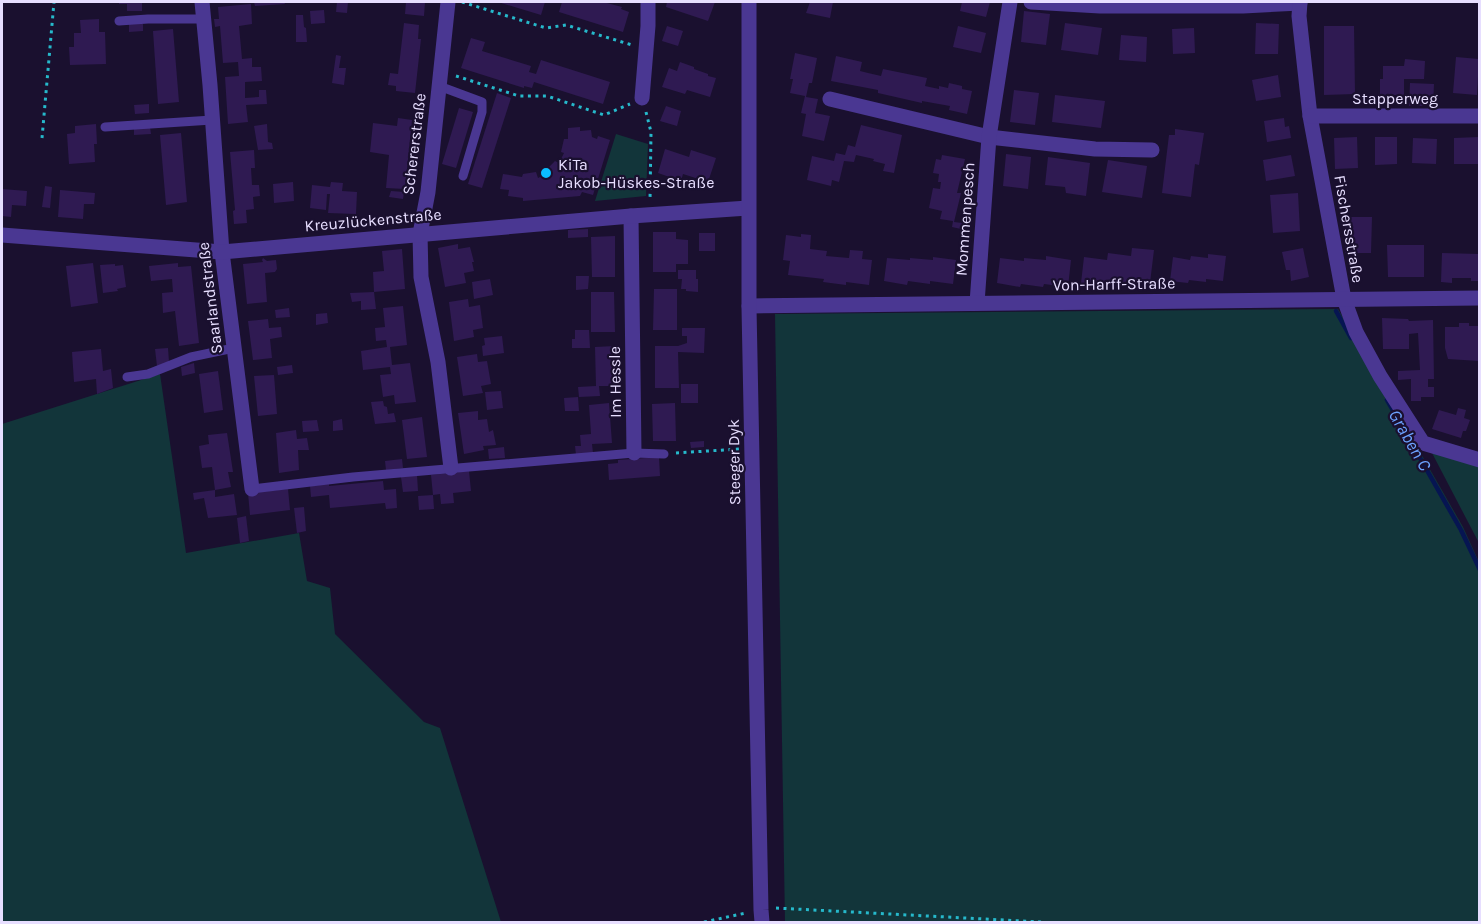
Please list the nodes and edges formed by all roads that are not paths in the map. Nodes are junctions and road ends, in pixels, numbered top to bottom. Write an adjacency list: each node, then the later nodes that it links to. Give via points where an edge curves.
1 (202, 2): 8 (street, Saarlandstraße)
2 (448, 2): 10 (street, Schererstraße)
3 (648, 2): 11 (street)
4 (749, 2): 20 (street, Steeger Dyk)
5 (1010, 2): 17 (street, Mommenpesch)
6 (1030, 2): 7 (street, via 1100,6)
7 (1300, 2): 13 (street, Fischersstraße)
8 (203, 19): 9 (lane); 15 (street, Saarlandstraße)
9 (119, 21)
10 (440, 79): 19 (lane, via 482,102); 22 (street, Schererstraße)
11 (642, 98)
12 (830, 99): 17 (street)
13 (1310, 116): 14 (street, Stapperweg); 26 (street, Fischersstraße)
14 (1479, 116)
15 (212, 120): 16 (lane); 24 (street, Saarlandstraße)
16 (105, 128)
17 (989, 137): 18 (street, via 1095,149); 27 (street, Mommenpesch)
18 (1152, 150)
19 (463, 176)
20 (748, 208): 21 (street, Kreuzlückenstraße); 28 (street, Steeger Dyk)
21 (631, 216): 22 (street, Kreuzlückenstraße); 31 (street, Im Hessle)
22 (420, 234): 24 (street, Kreuzlückenstraße); 34 (street, Schererstraße, via 421,277 438,362)
23 (2, 235): 24 (street, Kreuzlückenstraße)
24 (222, 252): 29 (street, Saarlandstraße)
25 (1479, 298): 26 (street, Von-Harff-Straße)
26 (1344, 299): 27 (street, Von-Harff-Straße); 33 (street, Fischersstraße, via 1356,332 1422,443)
27 (977, 303): 28 (street, Von-Harff-Straße)
28 (749, 306): 36 (street, Steeger Dyk)
29 (234, 348): 30 (lane); 35 (street, Saarlandstraße)
30 (127, 377)
31 (634, 453): 32 (lane); 34 (lane)
32 (664, 454)
33 (1479, 460)
34 (451, 468): 35 (lane, Saarlandstraße)
35 (252, 489)
36 (762, 916)

